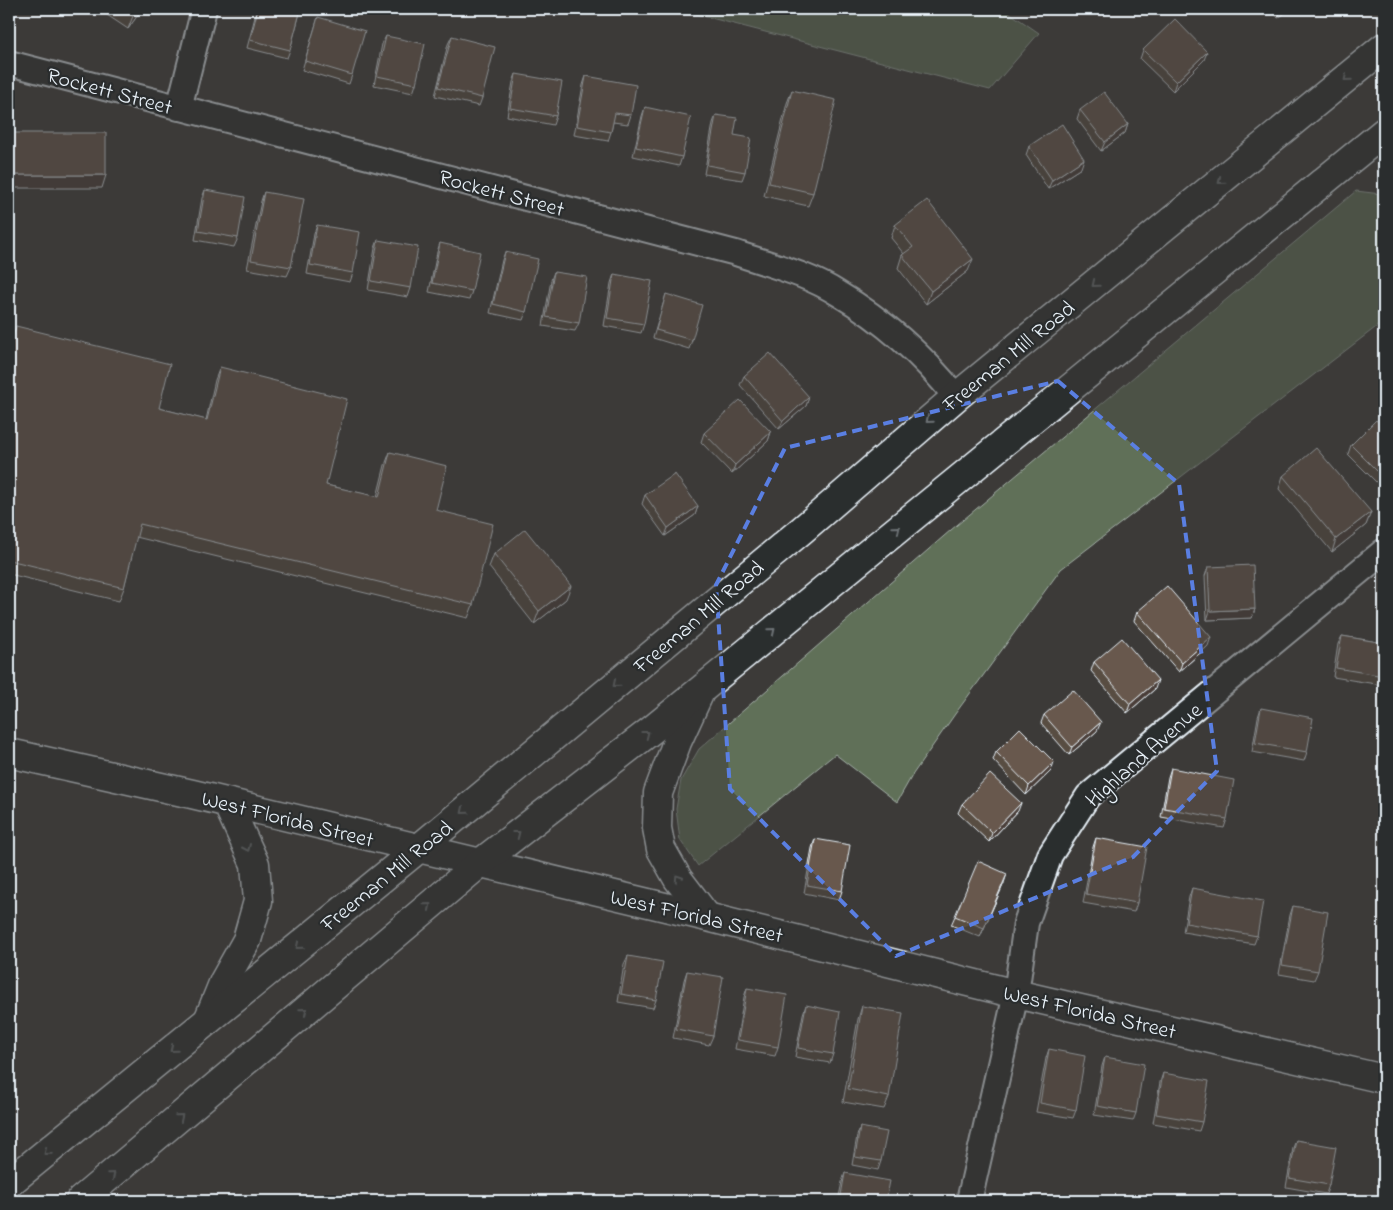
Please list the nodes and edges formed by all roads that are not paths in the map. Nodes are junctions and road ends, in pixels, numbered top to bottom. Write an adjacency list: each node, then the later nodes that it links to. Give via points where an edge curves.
1 (204, 9): 4 (street)
2 (1384, 47): 6 (main road, Freeman Mill Road, one-way to 6)
3 (9, 63): 4 (street, Rockett Street)
4 (179, 108): 6 (street, Rockett Street, via 736,254 800,275 838,293 888,328)
5 (1381, 140): 8 (main road, one-way to 5)
6 (956, 397): 11 (main road, Freeman Mill Road, one-way to 11, via 802,530)
7 (1384, 551): 14 (street, Highland Avenue, via 1088,796 1050,855 1026,923)
8 (702, 688): 12 (main road, one-way to 8); 13 (main road, one-way to 8, via 678,879 661,849 656,828 658,793)
9 (9, 753): 10 (main road, West Florida Street)
10 (227, 804): 11 (main road, West Florida Street); 15 (main road, one-way to 15, via 255,864 258,901 247,940 224,981)
11 (418, 849): 12 (main road, West Florida Street); 15 (main road, Freeman Mill Road, one-way to 15)
12 (479, 864): 13 (main road, West Florida Street); 18 (main road, one-way to 12)
13 (707, 917): 14 (main road, West Florida Street)
14 (1016, 994): 16 (main road, West Florida Street); 19 (street, Highland Avenue)
15 (208, 1020): 17 (main road, Freeman Mill Road, one-way to 17)
16 (1384, 1079)
17 (9, 1183)
18 (85, 1199)
19 (969, 1201)

